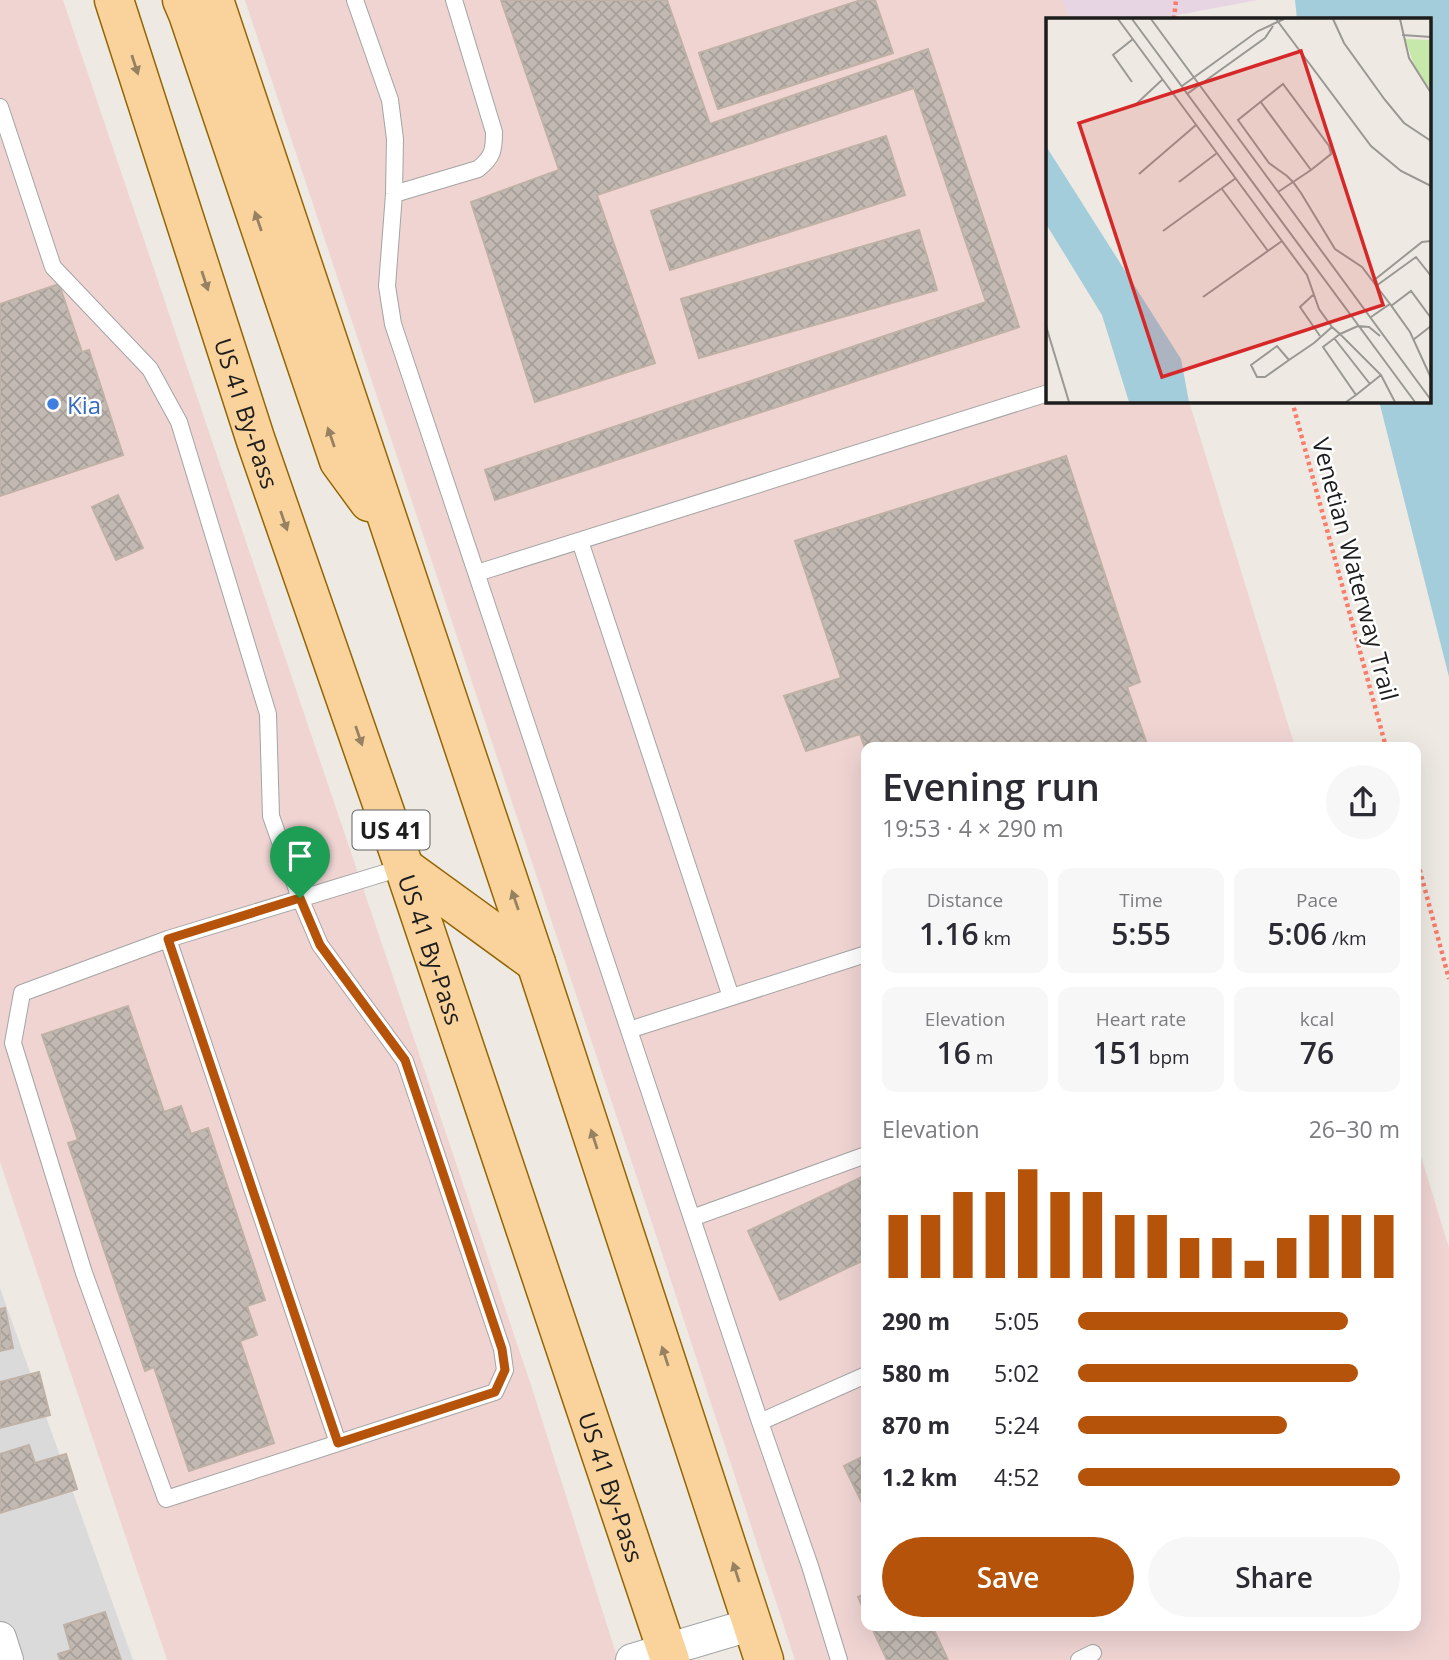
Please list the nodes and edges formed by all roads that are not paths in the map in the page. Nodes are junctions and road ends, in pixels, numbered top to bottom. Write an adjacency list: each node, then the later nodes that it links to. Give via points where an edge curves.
1 (114, 0): 15 (main road, US 41 By-Pass / US 41, one-way to 15, via 256,441)
2 (182, 0): 12 (main road, one-way to 2, via 339,461)
3 (214, 0): 12 (main road)
4 (355, 0): 10 (lane, via 390,100 396,139)
5 (454, 0): 10 (lane, via 494,132 494,147 489,160 478,169)
6 (0, 107): 7 (lane)
7 (3, 128): 8 (lane)
8 (17, 159): 9 (lane); 16 (lane, via 53,267 150,369 179,422 268,714 271,816)
9 (0, 165)
10 (394, 194): 14 (lane, via 387,286 393,324)
11 (1046, 394): 13 (lane)
12 (392, 535): 19 (main road, one-way to 12)
13 (580, 541): 14 (lane); 20 (lane)
14 (477, 573): 21 (lane)
15 (404, 867): 16 (lane); 19 (main road); 29 (main road, US 41 By-Pass / US 41)
16 (300, 898): 17 (lane); 26 (lane, via 320,945 405,1060 502,1349 505,1370 495,1392)
17 (168, 939): 26 (lane); 26 (lane, via 22,993 13,1043 84,1273 166,1499)
18 (861, 956): 20 (lane)
19 (536, 963): 27 (main road, one-way to 19)
20 (732, 997): 21 (lane)
21 (629, 1030): 23 (lane)
22 (861, 1157): 23 (lane)
23 (692, 1219): 25 (lane)
24 (861, 1377): 25 (lane)
25 (760, 1422): 32 (lane)
26 (338, 1443)
27 (753, 1625): 29 (street); 31 (main road)
28 (0, 1638): 30 (street)
29 (656, 1656)
30 (7, 1660)
31 (764, 1660)
32 (839, 1660)

